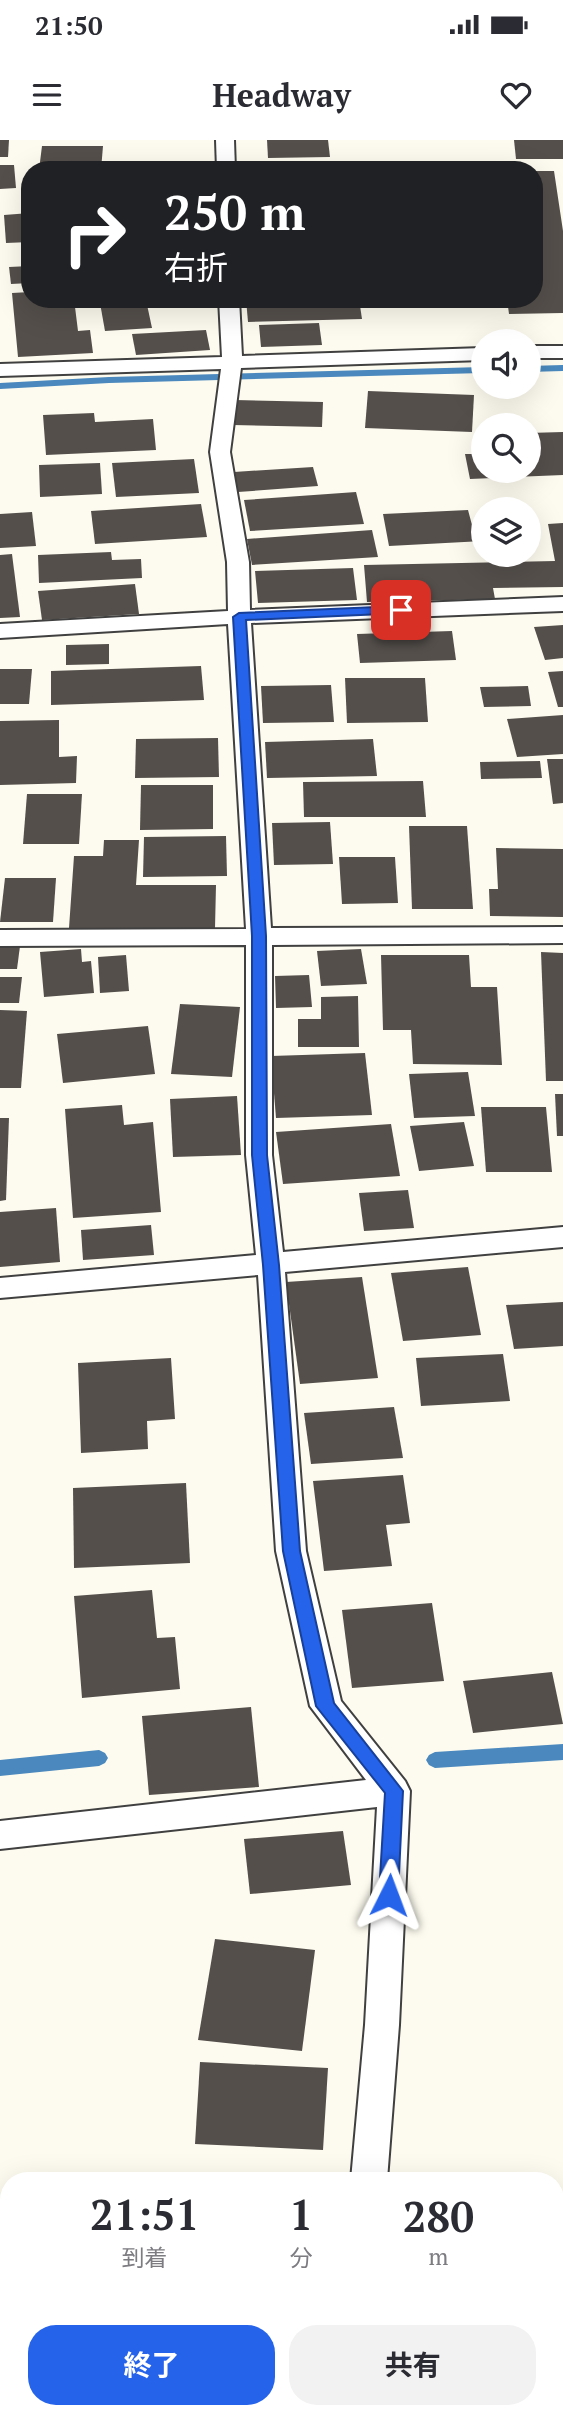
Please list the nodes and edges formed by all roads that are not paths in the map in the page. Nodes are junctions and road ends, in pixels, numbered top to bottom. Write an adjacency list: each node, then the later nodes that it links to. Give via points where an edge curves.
1 (225, 140): 2 (lane)
2 (226, 161)
3 (229, 308): 7 (lane)
4 (541, 352): 5 (lane)
5 (563, 352)
6 (471, 354): 7 (lane)
7 (232, 360): 8 (lane); 10 (lane, via 220,452 238,562)
8 (0, 370)
9 (563, 604): 10 (lane)
10 (239, 617): 11 (lane); 13 (lane)
11 (0, 631)
12 (563, 935): 13 (lane)
13 (259, 936): 14 (lane); 16 (lane, via 259,1155)
14 (0, 938)
15 (563, 1237): 16 (lane)
16 (271, 1265): 17 (lane); 18 (lane, via 291,1551 326,1706)
17 (0, 1288)
18 (394, 1791): 19 (lane); 20 (lane)
19 (0, 1835)
20 (370, 2172)

